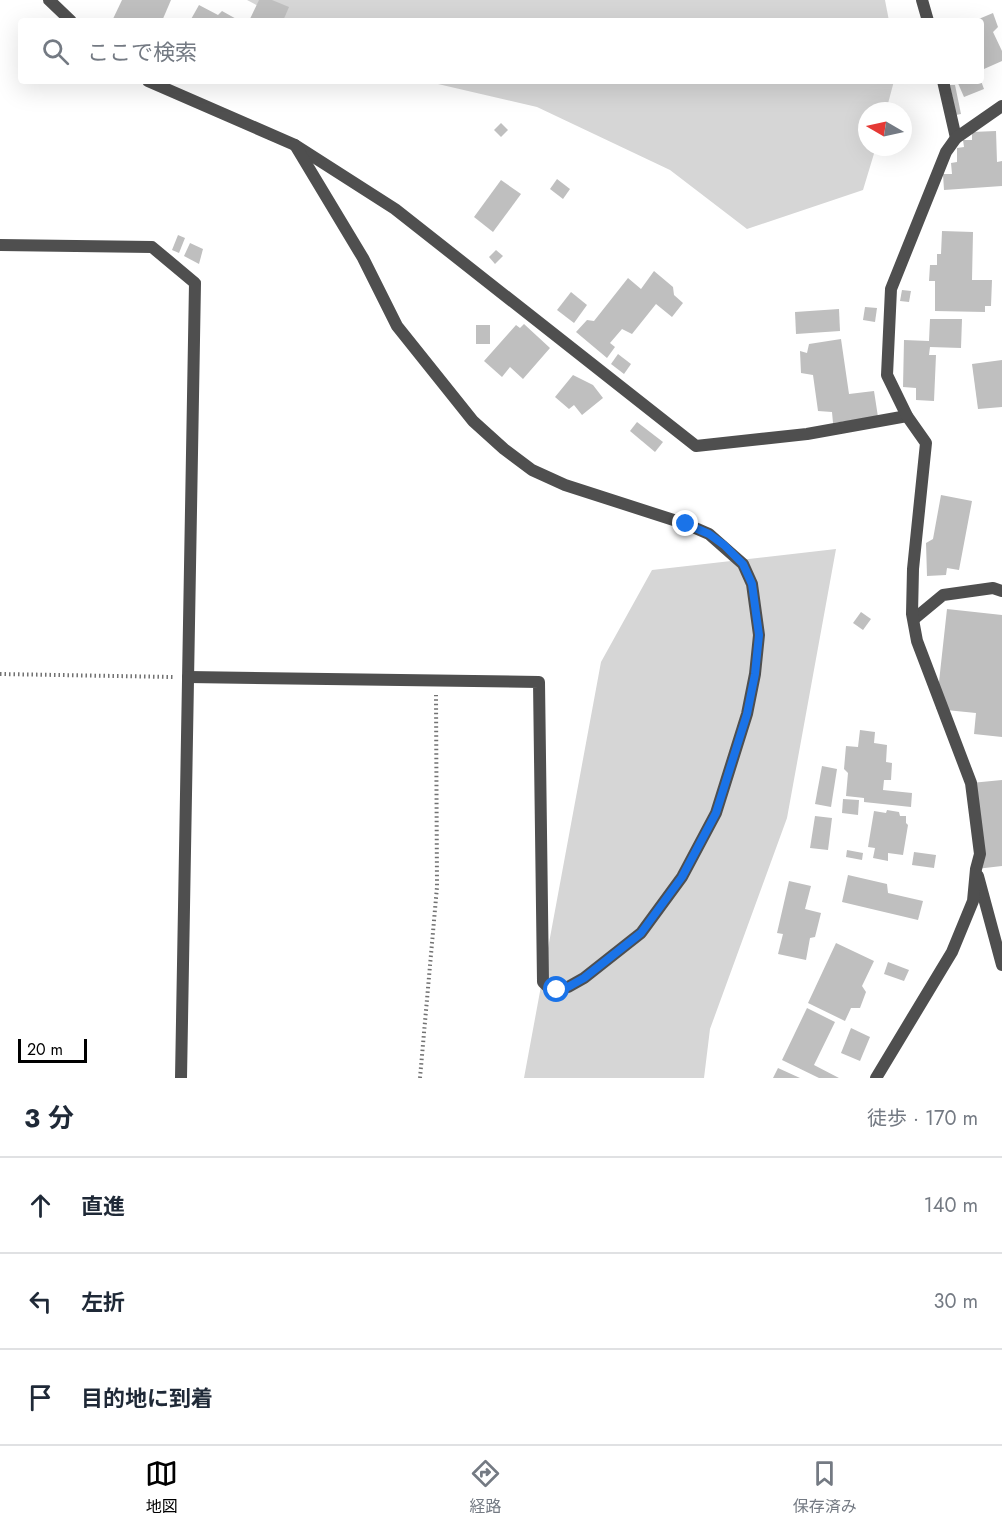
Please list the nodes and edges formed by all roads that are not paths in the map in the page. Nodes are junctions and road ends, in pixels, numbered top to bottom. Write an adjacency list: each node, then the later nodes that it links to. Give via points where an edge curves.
1 (49, 0): 3 (street)
2 (922, 0): 4 (street)
3 (68, 18)
4 (927, 18)
5 (155, 84): 9 (street)
6 (944, 84): 8 (street)
7 (1002, 106): 8 (street)
8 (956, 138): 11 (street, via 945,152 891,289 887,375)
9 (295, 146): 11 (street, via 395,209 696,446 807,434); 14 (street, via 363,258 397,326 473,421 532,470 564,485 709,534 743,564 752,584 759,635 747,714 716,813 682,877 641,933 584,978 557,990 543,982 539,682)
10 (0, 245): 14 (street, via 152,247 195,283)
11 (906, 416): 13 (street, via 926,443 913,568)
12 (1002, 591): 13 (street, via 993,588 943,595)
13 (914, 619): 15 (street, via 917,641 971,783 980,854)
14 (188, 677): 17 (street)
15 (976, 869): 16 (street); 18 (street, via 973,901 952,951)
16 (1002, 965)
17 (181, 1078)
18 (876, 1078)

